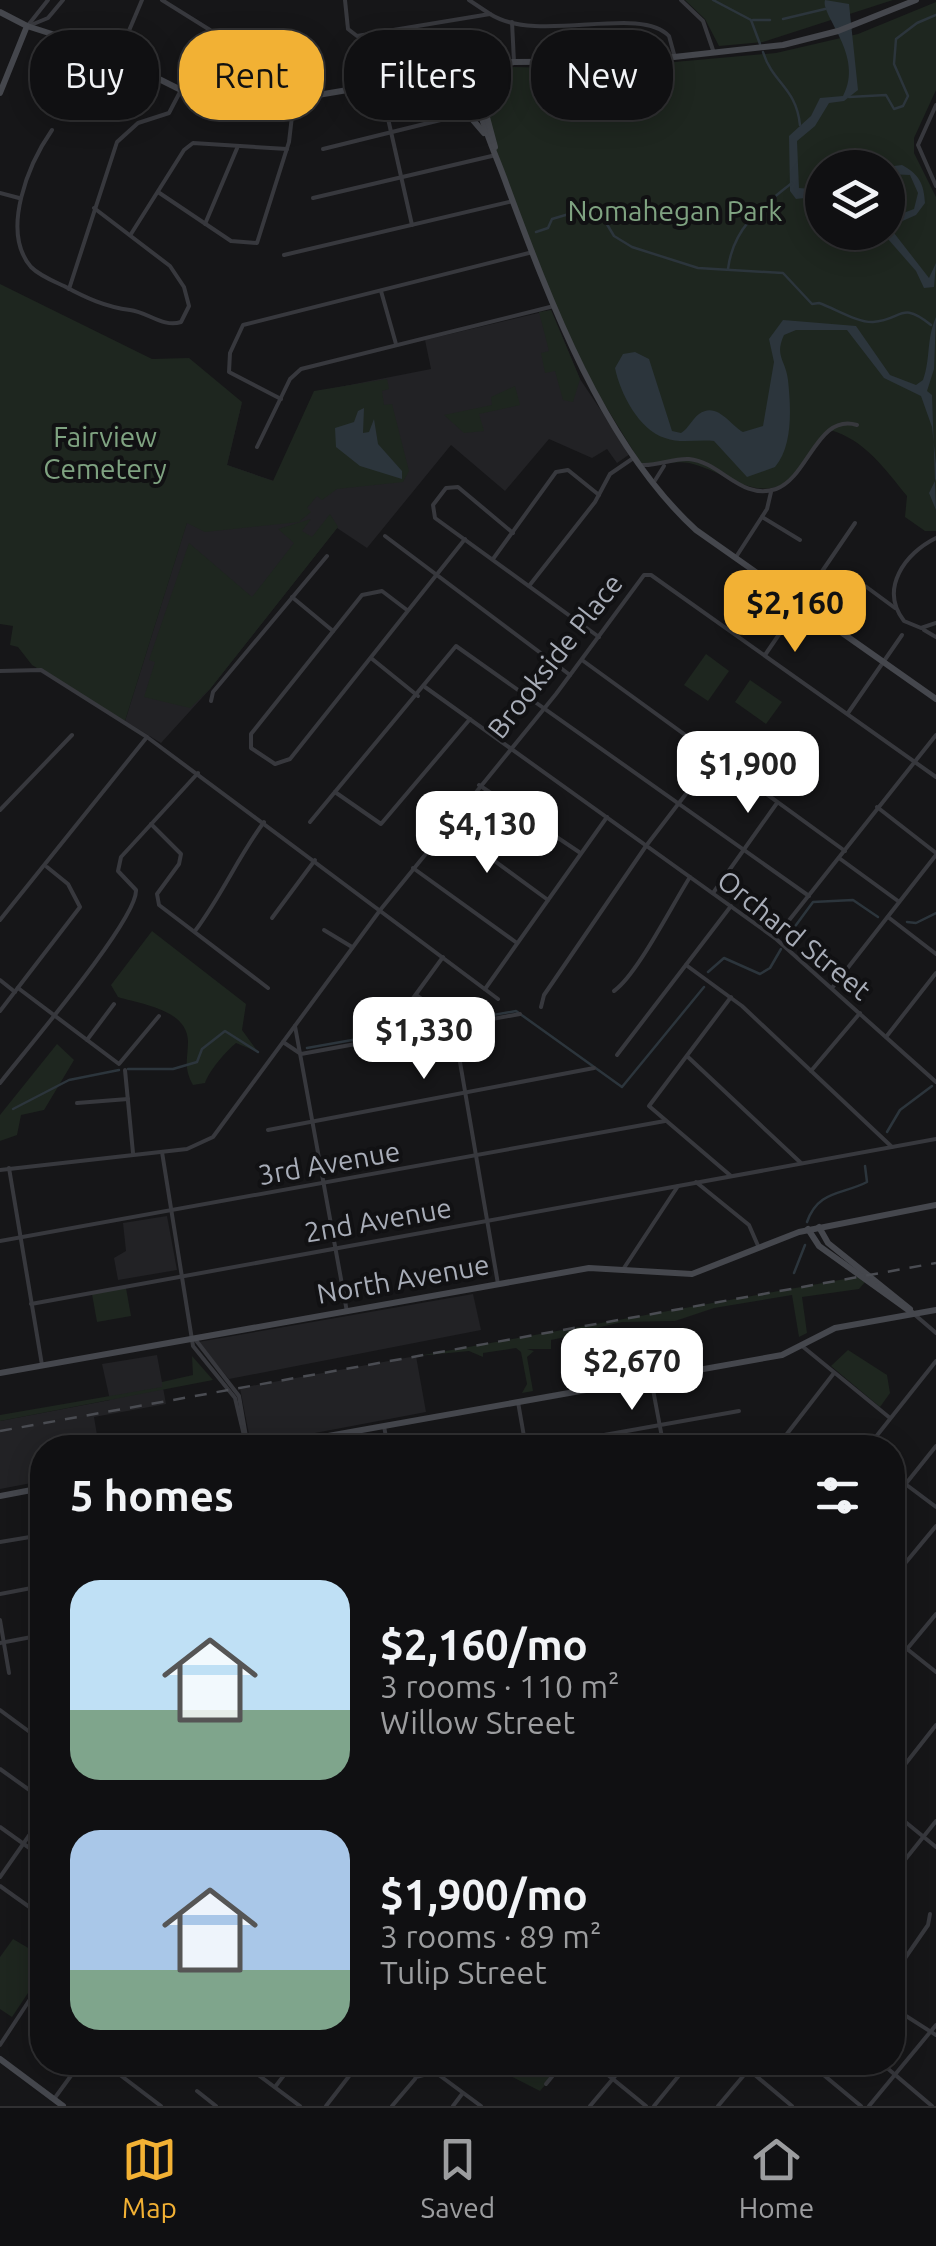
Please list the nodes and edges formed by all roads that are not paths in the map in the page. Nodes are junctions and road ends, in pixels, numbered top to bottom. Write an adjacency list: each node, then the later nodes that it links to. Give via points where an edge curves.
1 (48, 0): 10 (street)
2 (62, 0): 12 (street)
3 (142, 0): 18 (street)
4 (162, 0): 19 (street)
5 (345, 0): 11 (street, via 348,29 357,36)
6 (469, 0): 11 (street)
7 (681, 0): 20 (street, via 703,22)
8 (916, 0): 20 (main road, via 838,31)
9 (0, 12): 15 (main road)
10 (37, 13): 13 (street); 15 (street)
11 (490, 14): 14 (street)
12 (48, 18): 13 (street); 17 (street)
13 (41, 21): 15 (street)
14 (512, 22): 21 (street, via 578,28 648,22 669,36); 24 (street)
15 (27, 26): 16 (main road); 25 (main road)
16 (36, 30)
17 (46, 30)
18 (129, 30)
19 (210, 30)
20 (714, 54): 21 (main road)
21 (674, 58): 24 (main road)
22 (511, 62): 24 (main road)
23 (511, 62): 24 (main road)
24 (514, 62)
25 (0, 92)
26 (179, 95): 48 (street, via 169,113 138,123 117,142)
27 (936, 104): 42 (street, via 918,144)
28 (291, 120): 39 (street)
29 (389, 120): 35 (street)
30 (434, 120): 35 (street)
31 (475, 120): 36 (main road)
32 (484, 120): 36 (main road)
33 (488, 120): 40 (main road)
34 (52, 130): 45 (street)
35 (391, 131): 38 (street); 41 (street)
36 (488, 139): 40 (main road)
37 (238, 146): 39 (street); 43 (street, via 193,143); 49 (street)
38 (323, 148)
39 (286, 149): 49 (street, via 257,242 231,241)
40 (496, 155): 41 (street); 47 (main road)
41 (402, 177): 46 (street); 50 (street)
42 (936, 186)
43 (158, 192): 49 (street); 51 (street)
44 (0, 193): 45 (street)
45 (20, 198): 54 (street, via 22,254 39,274)
46 (312, 198)
47 (513, 201): 50 (street); 52 (main road)
48 (94, 208): 51 (street); 54 (street)
49 (205, 224)
50 (412, 225): 53 (street)
51 (131, 234): 54 (street, via 177,274 189,306 181,322 104,306)
52 (533, 252): 55 (street); 56 (main road)
53 (284, 256)
54 (69, 289)
55 (381, 289): 57 (street); 58 (street, via 243,325 229,372)
56 (554, 306): 57 (street); 61 (main road, via 577,360)
57 (396, 344): 58 (street, via 301,369)
58 (281, 398): 60 (street)
59 (857, 425): 65 (street, via 844,422 830,430 797,474)
60 (258, 447)
61 (636, 457): 62 (main road); 66 (street, via 610,474)
62 (642, 465): 63 (street); 64 (main road)
63 (664, 466): 64 (street); 65 (street, via 688,460 714,467 742,487)
64 (654, 482): 75 (main road, via 696,530)
65 (771, 490): 67 (street)
66 (600, 495): 69 (street, via 560,470); 79 (street)
67 (762, 516): 73 (street); 75 (street)
68 (854, 522): 81 (street)
69 (513, 533): 72 (street, via 461,489 449,487 433,505 433,516); 76 (street)
70 (385, 536): 77 (street)
71 (936, 538): 83 (street, via 896,578 894,601)
72 (464, 539): 76 (street); 77 (street)
73 (800, 540)
74 (327, 556): 80 (street)
75 (736, 557): 81 (main road)
76 (492, 559): 79 (street)
77 (438, 574): 82 (street); 95 (street)
78 (857, 580): 83 (street)
79 (529, 586): 88 (street)
80 (292, 597): 86 (street); 99 (street)
81 (801, 603): 90 (street); 93 (main road)
82 (407, 610): 86 (street, via 382,591 370,591); 91 (street)
83 (902, 618): 85 (street); 87 (street)
84 (936, 622): 85 (street)
85 (921, 628): 87 (street); 89 (street)
86 (333, 631): 91 (street, via 252,733 252,748 275,764 287,762)
87 (902, 635): 93 (street)
88 (598, 637): 90 (street, Brookside Place, via 646,574); 92 (street, Brookside Place)
89 (936, 637)
90 (765, 655): 101 (street)
91 (369, 657): 97 (street)
92 (582, 660): 95 (street, Brookside Place); 107 (street)
93 (883, 662): 98 (main road); 101 (street)
94 (0, 671): 105 (street, via 41,670)
95 (570, 676): 100 (street, Brookside Place)
96 (425, 687): 97 (street); 100 (street, via 456,646); 102 (street, Orchard Street)
97 (418, 696): 112 (street)
98 (936, 699)
99 (210, 702)
100 (546, 707): 106 (street, Brookside Place); 114 (street)
101 (848, 714): 108 (street)
102 (470, 719): 106 (street, Orchard Street); 112 (street, via 381,824)
103 (72, 734): 116 (street)
104 (936, 735): 108 (street)
105 (147, 737): 109 (street); 129 (street)
106 (510, 748): 111 (street, Brookside Place); 117 (street, Orchard Street)
107 (715, 756): 113 (street); 114 (street)
108 (914, 761): 110 (street); 115 (street)
109 (198, 772): 118 (street); 120 (street)
110 (936, 778)
111 (480, 785): 121 (street, Brookside Place); 125 (street)
112 (336, 792): 119 (street)
113 (778, 802): 123 (street); 124 (street)
114 (679, 803): 122 (street); 123 (street)
115 (877, 807): 124 (street); 126 (street)
116 (0, 810)
117 (606, 817): 122 (street, Orchard Street); 125 (street)
118 (264, 822): 128 (street); 142 (street)
119 (310, 822)
120 (150, 823): 142 (street, via 181,854 157,903); 165 (street, via 117,866 136,890 136,901)
121 (447, 826): 130 (street, Brookside Place); 134 (street)
122 (646, 846): 131 (street, Orchard Street); 160 (street)
123 (744, 849): 132 (street); 133 (street)
124 (845, 851): 127 (street)
125 (581, 853): 134 (street)
126 (936, 854): 135 (street)
127 (840, 858): 133 (street); 135 (street)
128 (315, 860): 137 (street); 139 (street)
129 (46, 866): 140 (street); 154 (street, via 68,884 80,907)
130 (413, 868): 137 (street, Brookside Place); 144 (street)
131 (690, 877): 132 (street, Orchard Street); 155 (street, via 640,962)
132 (713, 892): 136 (street, Orchard Street)
133 (809, 896): 143 (street)
134 (548, 900): 144 (street)
135 (898, 901): 138 (street)
136 (731, 906): 143 (street, Orchard Street); 148 (street)
137 (380, 909): 145 (street, Brookside Place); 147 (street)
138 (887, 916): 146 (street); 152 (street)
139 (272, 918)
140 (0, 920)
141 (324, 930): 145 (street)
142 (195, 932): 151 (street)
143 (775, 938): 152 (street, Orchard Street)
144 (517, 943): 153 (street)
145 (352, 947): 168 (street, Brookside Place)
146 (936, 954)
147 (443, 957): 153 (street); 156 (street)
148 (686, 965): 157 (street); 174 (street)
149 (936, 972): 170 (street)
150 (0, 980): 154 (street)
151 (268, 988)
152 (832, 988): 163 (street, Orchard Street)
153 (485, 989): 158 (street)
154 (17, 990): 161 (street); 165 (street)
155 (614, 991)
156 (416, 995): 162 (street); 167 (street)
157 (731, 998): 175 (street); 178 (street)
158 (498, 999)
159 (114, 1004): 171 (street)
160 (541, 1007)
161 (0, 1011)
162 (440, 1012)
163 (860, 1013): 170 (street, Orchard Street); 178 (street)
164 (520, 1014): 169 (street)
165 (54, 1015): 171 (street); 180 (street)
166 (159, 1016): 171 (street, via 119,1064)
167 (374, 1024)
168 (295, 1025): 172 (street, Brookside Place); 173 (street)
169 (454, 1027): 173 (street); 181 (street)
170 (886, 1037): 179 (street, Orchard Street)
171 (87, 1040)
172 (283, 1042): 173 (street); 189 (street, Brookside Place, via 221,1129 203,1144)
173 (300, 1054): 184 (street)
174 (617, 1054)
175 (687, 1056): 185 (street, via 649,1106); 192 (street)
176 (594, 1068): 181 (street)
177 (125, 1070): 182 (street)
178 (812, 1071): 188 (street)
179 (936, 1082)
180 (0, 1083)
181 (465, 1091): 184 (street); 191 (street)
182 (128, 1099): 183 (street); 190 (street)
183 (77, 1103)
184 (314, 1119): 186 (street); 197 (street)
185 (665, 1121): 191 (street, 3rd Avenue); 195 (street)
186 (268, 1130)
187 (936, 1139): 188 (street, 2nd Avenue)
188 (892, 1147): 192 (street, 2nd Avenue)
189 (162, 1152): 190 (street); 200 (street)
190 (133, 1153): 193 (street)
191 (476, 1157): 197 (street, 3rd Avenue); 201 (street)
192 (801, 1163): 195 (street, 2nd Avenue)
193 (9, 1168): 194 (street); 205 (street)
194 (0, 1170)
195 (731, 1176): 196 (street, 2nd Avenue)
196 (696, 1182): 198 (street, 2nd Avenue); 209 (street, via 749,1225)
197 (325, 1184): 200 (street, 3rd Avenue); 208 (street)
198 (678, 1186): 201 (street, 2nd Avenue); 210 (street)
199 (936, 1205): 202 (main road, North Avenue)
200 (173, 1211): 205 (street, 3rd Avenue); 211 (street)
201 (487, 1220): 208 (street, 2nd Avenue); 212 (street)
202 (820, 1227): 203 (main road, North Avenue); 217 (main road, via 828,1244)
203 (808, 1229): 204 (main road, North Avenue); 207 (main road)
204 (791, 1234): 207 (main road); 209 (main road, North Avenue)
205 (20, 1238): 206 (street, 3rd Avenue); 213 (street)
206 (0, 1242)
207 (819, 1246): 214 (main road)
208 (336, 1248): 211 (street, 2nd Avenue); 216 (street)
209 (759, 1248): 210 (main road, North Avenue, via 682,1276)
210 (624, 1268): 212 (main road, North Avenue)
211 (185, 1276): 213 (street, 2nd Avenue); 220 (street)
212 (498, 1284): 216 (main road, North Avenue)
213 (32, 1304): 223 (street)
214 (897, 1304): 217 (main road); 218 (main road)
215 (936, 1310): 217 (main road)
216 (347, 1312): 220 (main road, North Avenue)
217 (914, 1314): 218 (main road); 219 (street)
218 (892, 1318): 221 (main road, via 835,1328)
219 (936, 1333)
220 (195, 1339): 223 (main road, North Avenue); 232 (street, via 196,1354 235,1398)
221 (802, 1346): 225 (street); 226 (main road)
222 (936, 1361): 229 (street)
223 (42, 1365): 224 (main road, North Avenue)
224 (0, 1373)
225 (834, 1374): 229 (street); 238 (street)
226 (651, 1379): 227 (main road); 230 (street)
227 (518, 1402): 231 (main road); 235 (street)
228 (739, 1411): 230 (street)
229 (890, 1418): 239 (street)
230 (660, 1424): 236 (street); 237 (street)
231 (384, 1426): 233 (main road); 234 (street)
232 (245, 1435)
233 (334, 1435)
234 (386, 1435)
235 (525, 1435)
236 (600, 1435)
237 (662, 1435)
238 (786, 1435)
239 (877, 1435)
240 (936, 1446): 241 (street)
241 (906, 1484): 244 (street)
242 (30, 1490): 243 (main road)
243 (0, 1496)
244 (936, 1507)
245 (936, 1526): 248 (street)
246 (30, 1537): 247 (street)
247 (0, 1542)
248 (905, 1564)
249 (30, 1588): 250 (street)
250 (0, 1594)
251 (936, 1614): 255 (street)
252 (0, 1620): 254 (street)
253 (30, 1637): 254 (street)
254 (2, 1643): 257 (street)
255 (907, 1649): 256 (street); 258 (street)
256 (905, 1651)
257 (9, 1672)
258 (936, 1672)
259 (0, 1710): 261 (street)
260 (936, 1725): 262 (street)
261 (30, 1732)
262 (905, 1764)
263 (0, 1769): 264 (street)
264 (30, 1790)
265 (905, 1822): 269 (street)
266 (936, 1822): 269 (street)
267 (0, 1828): 270 (street)
268 (30, 1834): 270 (street)
269 (924, 1837): 271 (street); 273 (street)
270 (23, 1844): 272 (street); 274 (street)
271 (936, 1847)
272 (30, 1849)
273 (905, 1860)
274 (0, 1877)
275 (0, 1886): 276 (street)
276 (30, 1907)
277 (930, 1914): 278 (street)
278 (905, 1958)
279 (30, 1999): 283 (street)
280 (905, 2015): 282 (street)
281 (936, 2025): 282 (street)
282 (934, 2033): 285 (street)
283 (0, 2045)
284 (0, 2059): 308 (main road)
285 (905, 2063)
286 (71, 2075): 308 (street)
287 (119, 2075): 310 (street)
288 (258, 2075): 305 (street)
289 (284, 2075): 305 (street)
290 (350, 2075): 313 (street)
291 (412, 2075): 302 (street)
292 (426, 2075): 302 (street)
293 (439, 2075): 307 (street)
294 (553, 2075): 304 (street)
295 (608, 2075): 303 (street)
296 (616, 2075): 303 (street)
297 (679, 2075): 319 (street)
298 (746, 2075): 320 (street)
299 (756, 2075): 321 (street)
300 (824, 2075): 322 (street)
301 (894, 2075): 323 (street); 324 (street)
302 (416, 2078): 314 (street)
303 (613, 2079): 317 (street); 318 (street)
304 (546, 2084)
305 (275, 2088): 312 (street)
306 (197, 2091): 311 (street)
307 (464, 2093): 315 (street); 316 (street)
308 (54, 2099): 309 (main road)
309 (63, 2106)
310 (160, 2106)
311 (216, 2106)
312 (300, 2106)
313 (326, 2106)
314 (392, 2106)
315 (453, 2106)
316 (481, 2106)
317 (590, 2106)
318 (646, 2106)
319 (654, 2106)
320 (718, 2106)
321 (792, 2106)
322 (861, 2106)
323 (869, 2106)
324 (932, 2106)

